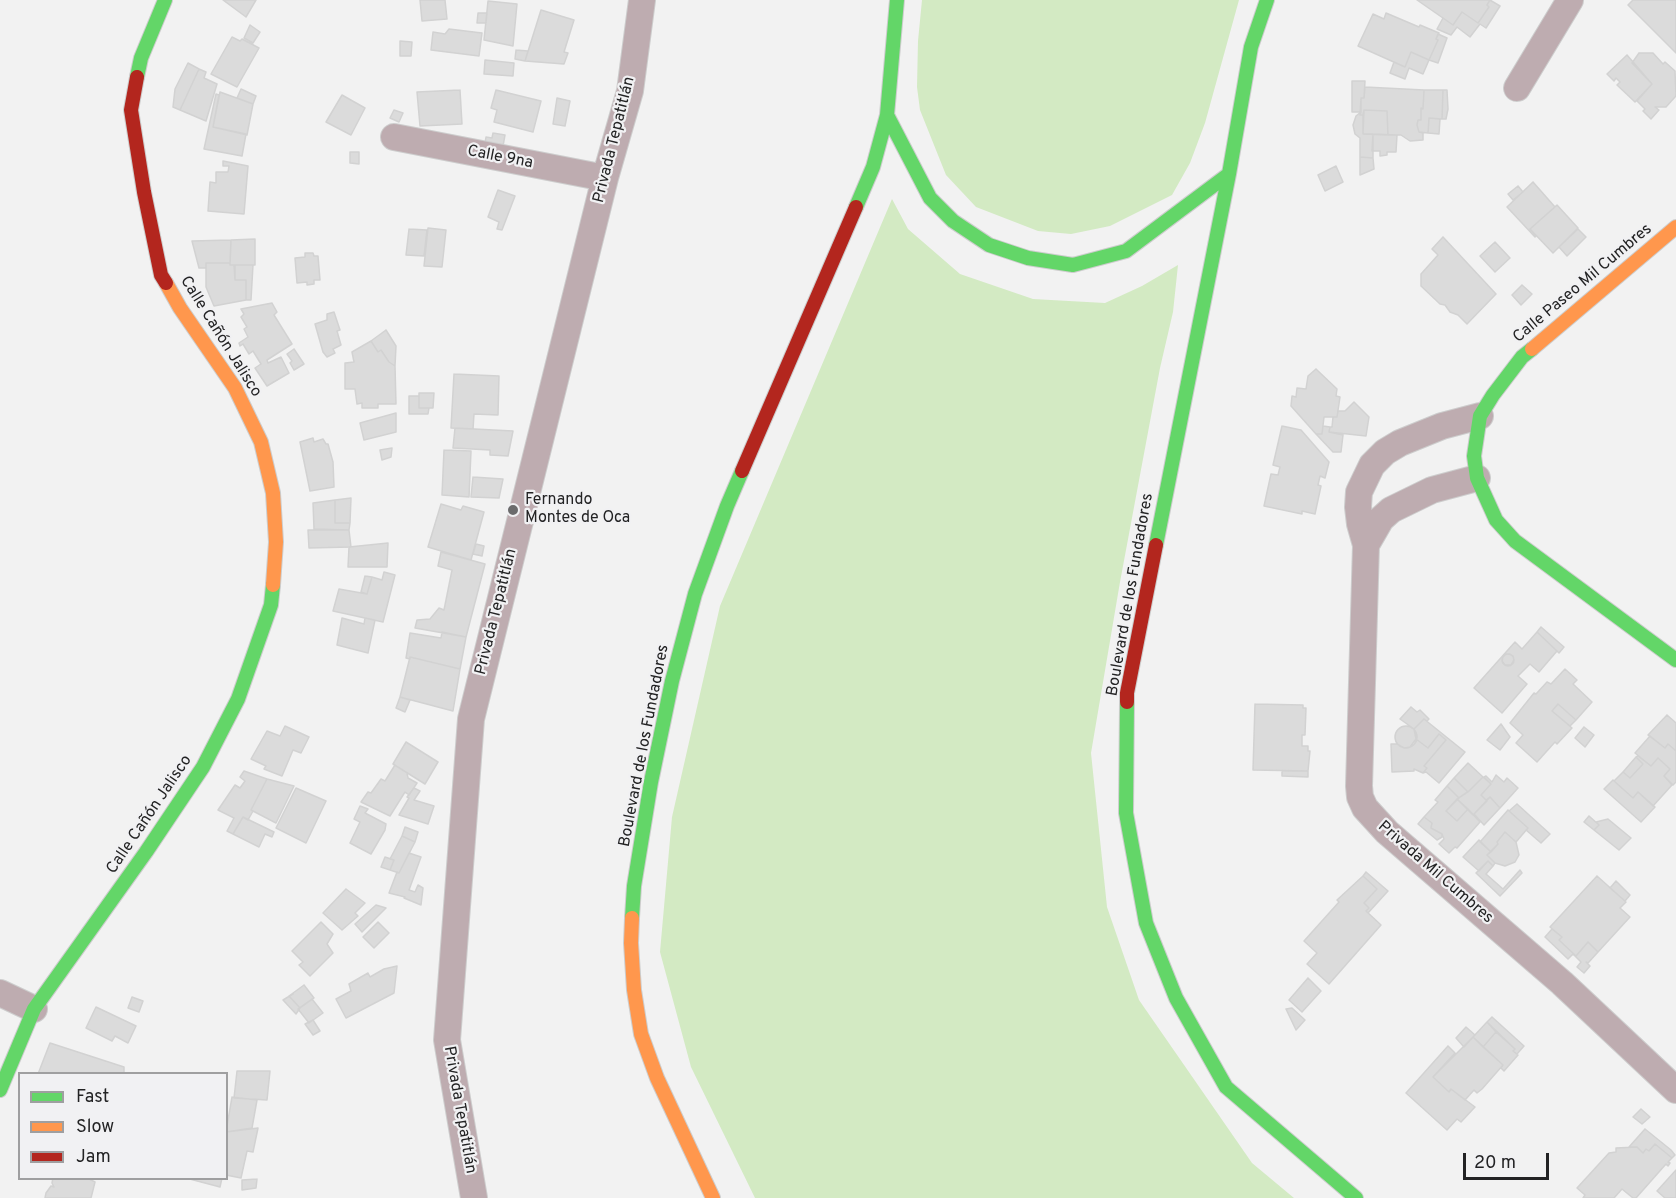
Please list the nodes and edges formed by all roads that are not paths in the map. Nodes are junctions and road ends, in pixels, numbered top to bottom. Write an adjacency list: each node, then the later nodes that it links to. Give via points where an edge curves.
1 (165, 0): 17 (main road, Calle Cañón Jalisco, via 141,58 131,111 144,192 161,274 235,388 261,442 273,493 271,605 238,699 203,767)
2 (642, 0): 10 (street, Privada Tepatitlán, via 630,91)
3 (897, 0): 7 (main road, Boulevard de los Fundadores)
4 (1268, 0): 9 (main road, Boulevard de los Fundadores, via 1251,47)
5 (1570, 0): 6 (street)
6 (1517, 88)
7 (887, 116): 9 (main road, via 930,198 953,221 989,245 1028,258 1073,265 1126,251); 21 (main road, Boulevard de los Fundadores, via 873,167 727,506 699,583 672,681 634,886 631,943 641,1034 657,1078)
8 (394, 137): 10 (street, Calle 9na)
9 (1229, 174): 22 (main road, Boulevard de los Fundadores, via 1127,693 1126,813 1146,923 1176,998 1226,1087)
10 (605, 178): 20 (street, Privada Tepatitlán, via 471,719 447,1040)
11 (1676, 227): 12 (main road, Calle Paseo Mil Cumbres, via 1522,357)
12 (1480, 416): 13 (main road, Calle Paseo Mil Cumbres, via 1474,456); 14 (street, Privada Mil Cumbres, via 1415,435 1385,452 1372,465 1359,492 1359,515)
13 (1477, 478): 14 (street, Privada Mil Cumbres, via 1432,490 1391,510 1376,525); 15 (main road, Calle Paseo Mil Cumbres, via 1496,520 1515,541)
14 (1366, 545): 19 (street, Privada Mil Cumbres, via 1359,786 1365,808)
15 (1676, 660)
16 (0, 993): 17 (street)
17 (34, 1009): 18 (main road, Calle Cañón Jalisco)
18 (0, 1090)
19 (1676, 1090)
20 (474, 1198)
21 (713, 1198)
22 (1356, 1198)

